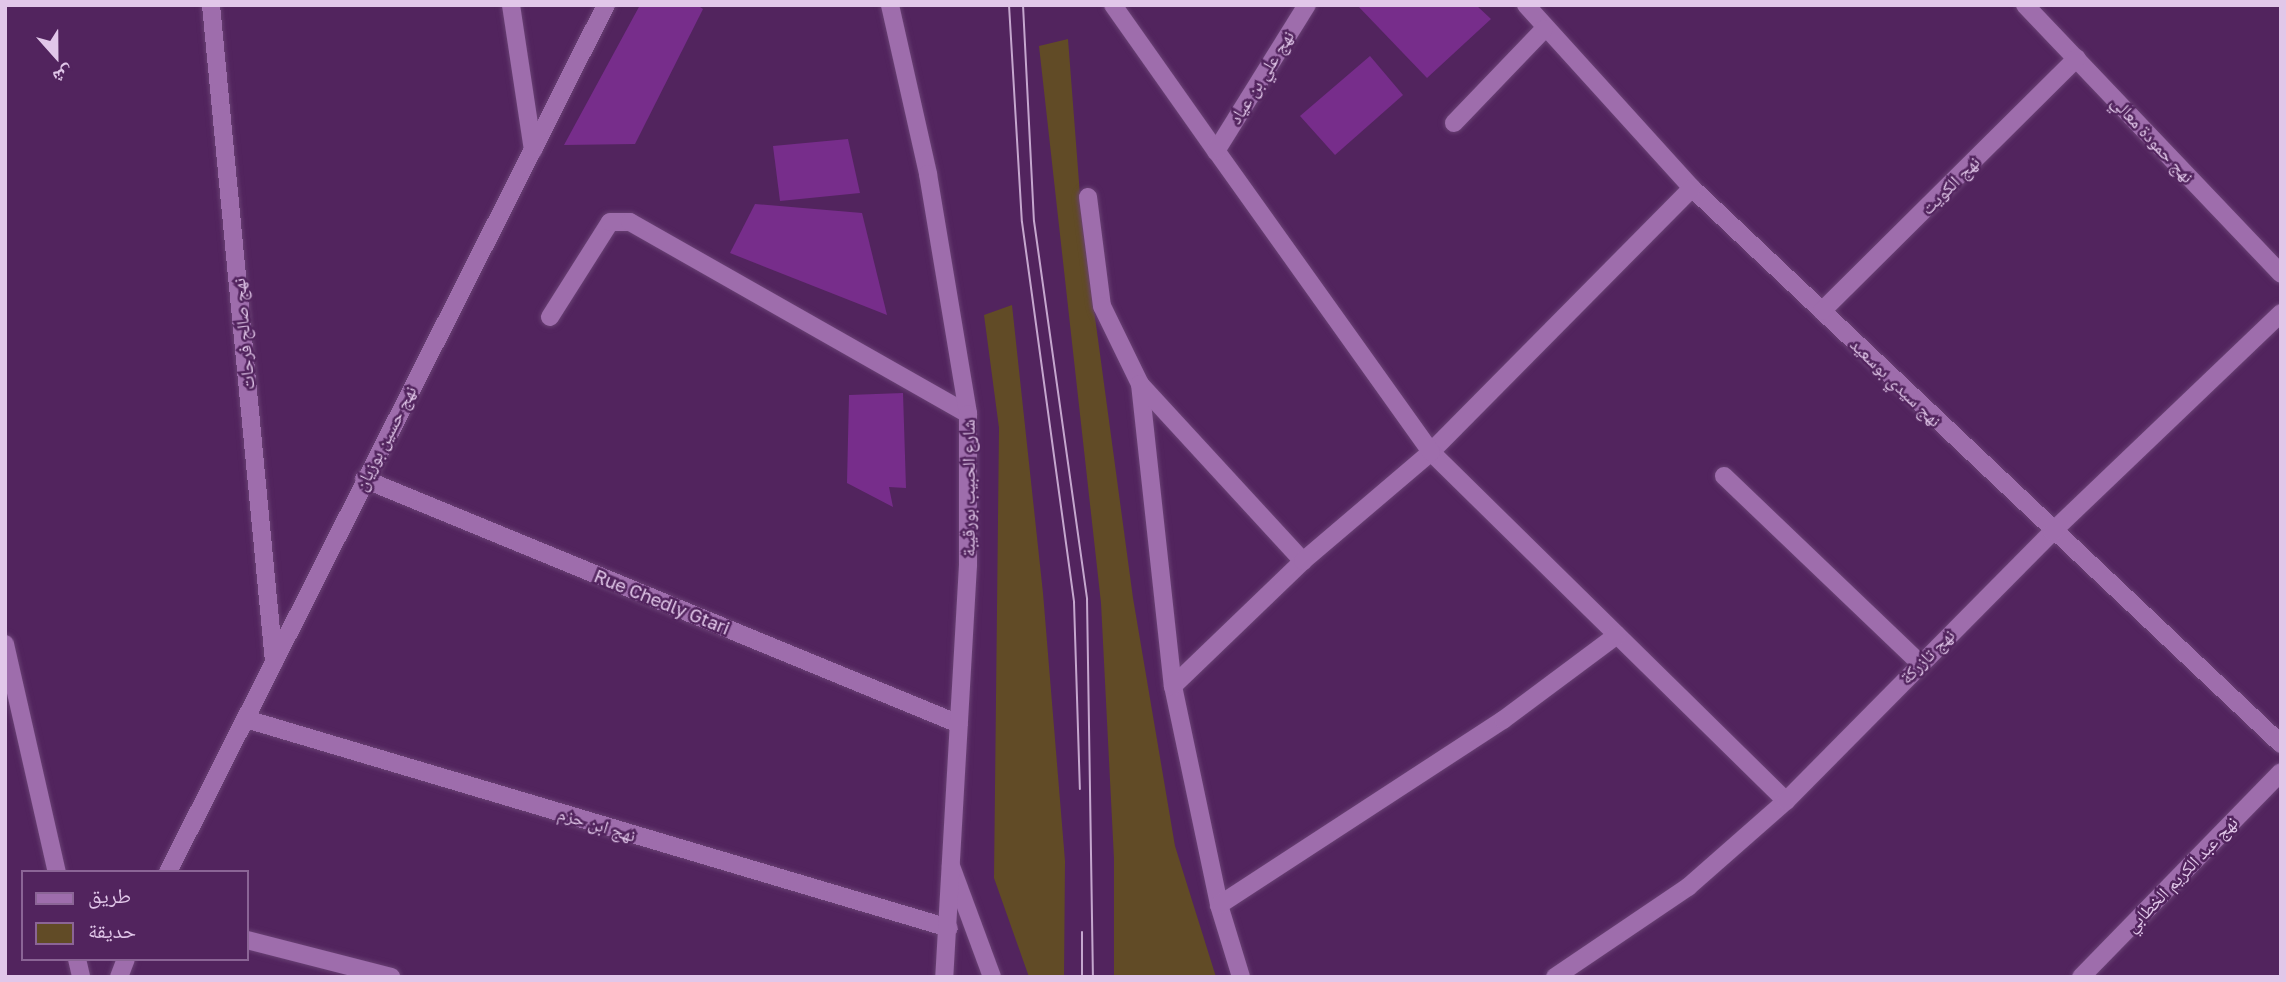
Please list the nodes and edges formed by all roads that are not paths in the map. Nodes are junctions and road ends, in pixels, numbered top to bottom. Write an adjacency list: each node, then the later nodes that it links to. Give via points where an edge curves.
1 (211, 5): 29 (street, نهج صالح فرحات)
2 (510, 5): 12 (street)
3 (606, 5): 12 (street, نهج حسين بوزيان)
4 (890, 5): 21 (street, شارع الحبيب بورقيبة, via 928,174)
5 (1113, 5): 13 (street)
6 (1307, 5): 13 (street, نهج علي بن عياد)
7 (1526, 5): 9 (street, نهج سيدي بوسعيد)
8 (2025, 5): 10 (street, نهج حمودة معالي)
9 (1544, 29): 11 (street); 14 (street, نهج سيدي بوسعيد)
10 (2077, 58): 16 (street, نهج حمودة معالي); 17 (street, نهج الكويت)
11 (1454, 123)
12 (533, 150): 24 (street, نهج حسين بوزيان)
13 (1216, 150): 22 (street)
14 (1692, 188): 17 (street, نهج سيدي بوسعيد); 22 (street)
15 (1088, 197): 20 (street, via 1102,306)
16 (2281, 274)
17 (1822, 311): 25 (street, نهج سيدي بوسعيد)
18 (2281, 313): 25 (street, نهج تازركة)
19 (550, 317): 21 (street, via 610,222 630,222)
20 (1140, 384): 26 (street); 31 (street)
21 (968, 414): 33 (street, شارع الحبيب بورقيبة, via 968,565)
22 (1431, 452): 26 (street); 27 (street)
23 (1724, 476): 30 (street)
24 (364, 479): 29 (street, نهج حسين بوزيان); 33 (street, Rue Chedly Gtari)
25 (2052, 532): 30 (street, نهج تازركة); 34 (street, نهج سيدي بوسعيد)
26 (1303, 561): 31 (street)
27 (1617, 635): 36 (street); 40 (street, via 1503,720)
28 (5, 644): 38 (street)
29 (274, 662): 32 (street, نهج حسين بوزيان)
30 (1920, 663): 36 (street, نهج تازركة)
31 (1173, 686): 40 (street)
32 (246, 719): 39 (street, نهج حسين بوزيان); 41 (street, نهج ابن حزم)
33 (959, 724): 37 (street, شارع الحبيب بورقيبة)
34 (2281, 744)
35 (2281, 772): 44 (street, نهج عبد الكريم الخطابي)
36 (1786, 802): 50 (street, نهج تازركة, via 1688,887)
37 (951, 866): 41 (street, شارع الحبيب بورقيبة); 48 (street)
38 (57, 870)
39 (169, 870)
40 (1219, 905): 49 (street)
41 (949, 928): 47 (street, شارع الحبيب بورقيبة)
42 (248, 940): 46 (street)
43 (125, 961): 45 (street)
44 (2092, 973)
45 (118, 977)
46 (391, 977)
47 (944, 977)
48 (992, 977)
49 (1241, 977)
50 (1555, 977)

